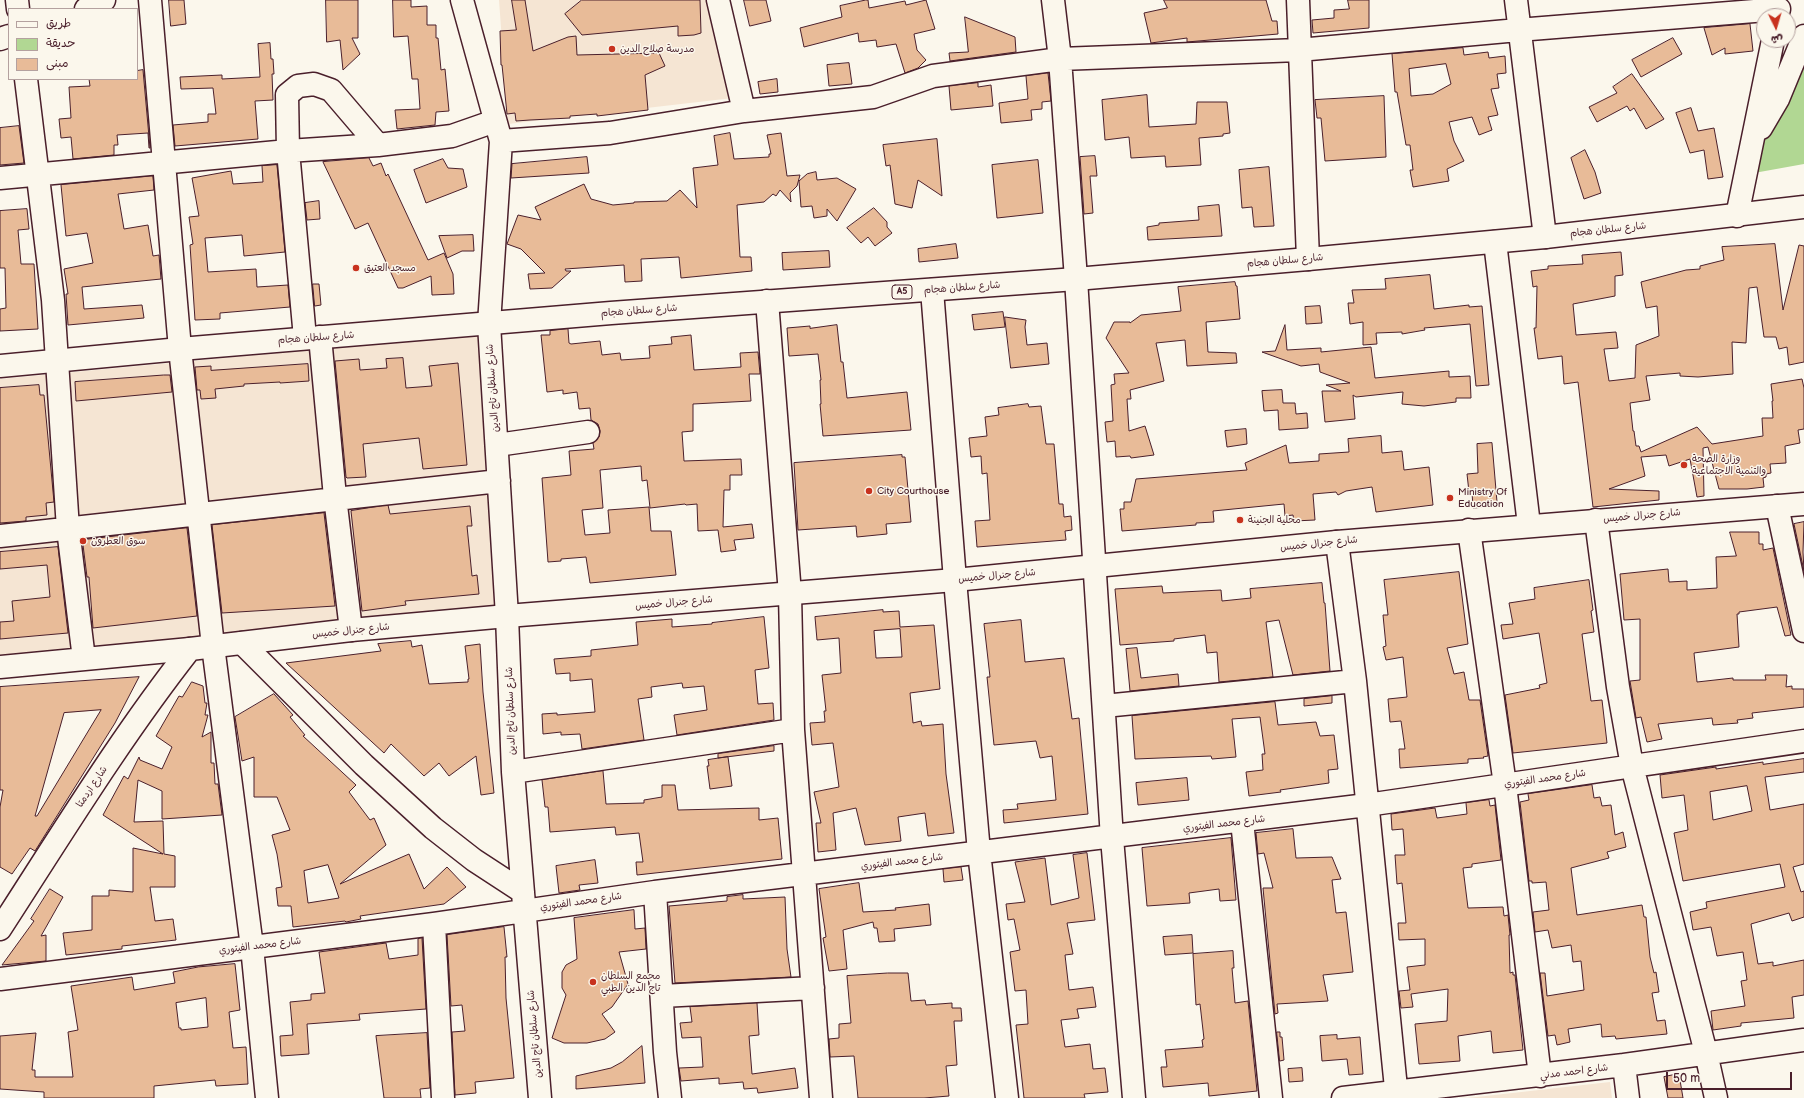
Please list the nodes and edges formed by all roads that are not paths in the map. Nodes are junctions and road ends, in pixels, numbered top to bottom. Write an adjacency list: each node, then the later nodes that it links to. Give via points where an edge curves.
1 (104, 0): 8 (main road)
2 (150, 0): 21 (main road)
3 (462, 0): 17 (main road, شارع سلطان تاج الدين)
4 (718, 0): 16 (main road)
5 (1053, 0): 14 (main road)
6 (1298, 0): 13 (main road)
7 (1516, 0): 10 (main road)
8 (88, 8)
9 (1756, 10): 10 (main road)
10 (1518, 30): 13 (main road); 26 (main road)
11 (1804, 36): 18 (main road, via 1778,99)
12 (1771, 48): 18 (main road)
13 (1299, 50): 14 (main road); 28 (main road)
14 (1060, 59): 16 (main road, via 933,76 873,97); 29 (main road)
15 (26, 80): 22 (main road)
16 (744, 111): 17 (main road, via 610,133)
17 (498, 131): 19 (main road); 32 (main road, شارع سلطان تاج الدين)
18 (1752, 141): 25 (main road)
19 (378, 145): 20 (main road); 20 (main road, via 331,90 314,84 298,86 287,95)
20 (288, 151): 21 (main road); 33 (main road)
21 (164, 162): 22 (main road); 34 (main road)
22 (38, 174): 23 (main road); 35 (main road, via 53,300)
23 (0, 178)
24 (1804, 208): 25 (main road, شارع سلطان هجام / A5)
25 (1737, 216): 26 (main road, شارع سلطان هجام / A5)
26 (1545, 237): 27 (main road, شارع سلطان هجام / A5)
27 (1495, 242): 28 (main road, شارع سلطان هجام / A5); 45 (main road)
28 (1308, 259): 29 (main road, شارع سلطان هجام / A5)
29 (1076, 280): 30 (main road, شارع سلطان هجام / A5); 50 (main road)
30 (932, 290): 31 (main road, شارع سلطان هجام / A5); 51 (main road)
31 (767, 302): 32 (main road, شارع سلطان هجام / A5); 52 (main road)
32 (489, 324): 33 (main road, شارع سلطان هجام / A5); 38 (main road, شارع سلطان تاج الدين)
33 (312, 338): 34 (main road, شارع سلطان هجام / A5); 40 (main road)
34 (180, 349): 35 (main road, شارع سلطان هجام / A5); 43 (main road)
35 (56, 361): 36 (main road, شارع سلطان هجام / A5); 46 (main road)
36 (0, 366)
37 (588, 432): 38 (main road)
38 (497, 445): 39 (main road, شارع سلطان تاج الدين)
39 (499, 481): 40 (main road); 53 (main road, شارع سلطان تاج الدين)
40 (335, 498): 43 (main road); 54 (main road)
41 (1804, 504): 42 (main road, شارع جنرال خميس)
42 (1777, 506): 44 (main road, شارع جنرال خميس); 55 (main road)
43 (199, 514): 46 (main road); 57 (main road)
44 (1596, 520): 45 (main road, شارع جنرال خميس); 65 (main road, via 1618,687)
45 (1530, 525): 47 (main road, شارع جنرال خميس)
46 (68, 529): 48 (main road); 59 (main road)
47 (1469, 530): 49 (main road, شارع جنرال خميس); 67 (main road)
48 (0, 536)
49 (1337, 542): 50 (main road, شارع جنرال خميس); 61 (main road)
50 (1095, 567): 51 (main road, شارع جنرال خميس); 62 (main road)
51 (955, 580): 52 (main road, شارع جنرال خميس); 71 (main road)
52 (790, 594): 53 (main road, شارع جنرال خميس); 63 (main road)
53 (507, 616): 54 (main road, شارع جنرال خميس); 66 (main road, شارع سلطان تاج الدين)
54 (351, 630): 56 (main road, شارع جنرال خميس)
55 (1804, 631)
56 (242, 643): 57 (main road, شارع جنرال خميس); 74 (main road, via 364,765 433,828)
57 (214, 646): 58 (main road, شارع جنرال خميس); 77 (main road)
58 (190, 649): 59 (main road, شارع جنرال خميس); 76 (main road, شارع اردمتا, via 167,678 86,796)
59 (84, 659): 60 (main road, شارع جنرال خميس)
60 (0, 667)
61 (1355, 681): 62 (main road); 68 (main road)
62 (1104, 706): 70 (main road)
63 (793, 730): 66 (main road); 72 (main road)
64 (1804, 741): 65 (main road, شارع محمد الفيتوري)
65 (1632, 766): 67 (main road, شارع محمد الفيتوري); 82 (main road)
66 (513, 772): 74 (main road, شارع سلطان تاج الدين)
67 (1505, 785): 68 (main road, شارع محمد الفيتوري); 84 (main road)
68 (1367, 805): 69 (main road, شارع محمد الفيتوري); 85 (main road)
69 (1242, 821): 70 (main road, شارع محمد الفيتوري); 93 (main road)
70 (1112, 838): 71 (main road, شارع محمد الفيتوري); 92 (main road)
71 (980, 852): 72 (main road, شارع محمد الفيتوري); 91 (main road)
72 (804, 874): 73 (main road, شارع محمد الفيتوري); 79 (main road)
73 (655, 892): 74 (main road, شارع محمد الفيتوري); 80 (main road)
74 (523, 901): 75 (main road, شارع محمد الفيتوري); 88 (main road, شارع سلطان تاج الدين)
75 (434, 924): 77 (main road, شارع محمد الفيتوري); 87 (main road)
76 (0, 929)
77 (252, 947): 78 (main road, شارع محمد الفيتوري); 86 (main road)
78 (0, 979)
79 (813, 988): 80 (main road); 90 (main road)
80 (662, 996): 89 (main road)
81 (1804, 1040): 82 (main road, شارع احمد مدني)
82 (1706, 1053): 83 (main road, شارع احمد مدني); 96 (main road)
83 (1624, 1065): 84 (main road, شارع احمد مدني); 95 (main road)
84 (1540, 1076): 85 (main road, شارع احمد مدني)
85 (1397, 1095): 94 (main road, شارع احمد مدني)
86 (267, 1098)
87 (443, 1098)
88 (540, 1098)
89 (670, 1098)
90 (821, 1098)
91 (1008, 1098)
92 (1134, 1098)
93 (1271, 1098)
94 (1343, 1098)
95 (1628, 1098)
96 (1716, 1098)

